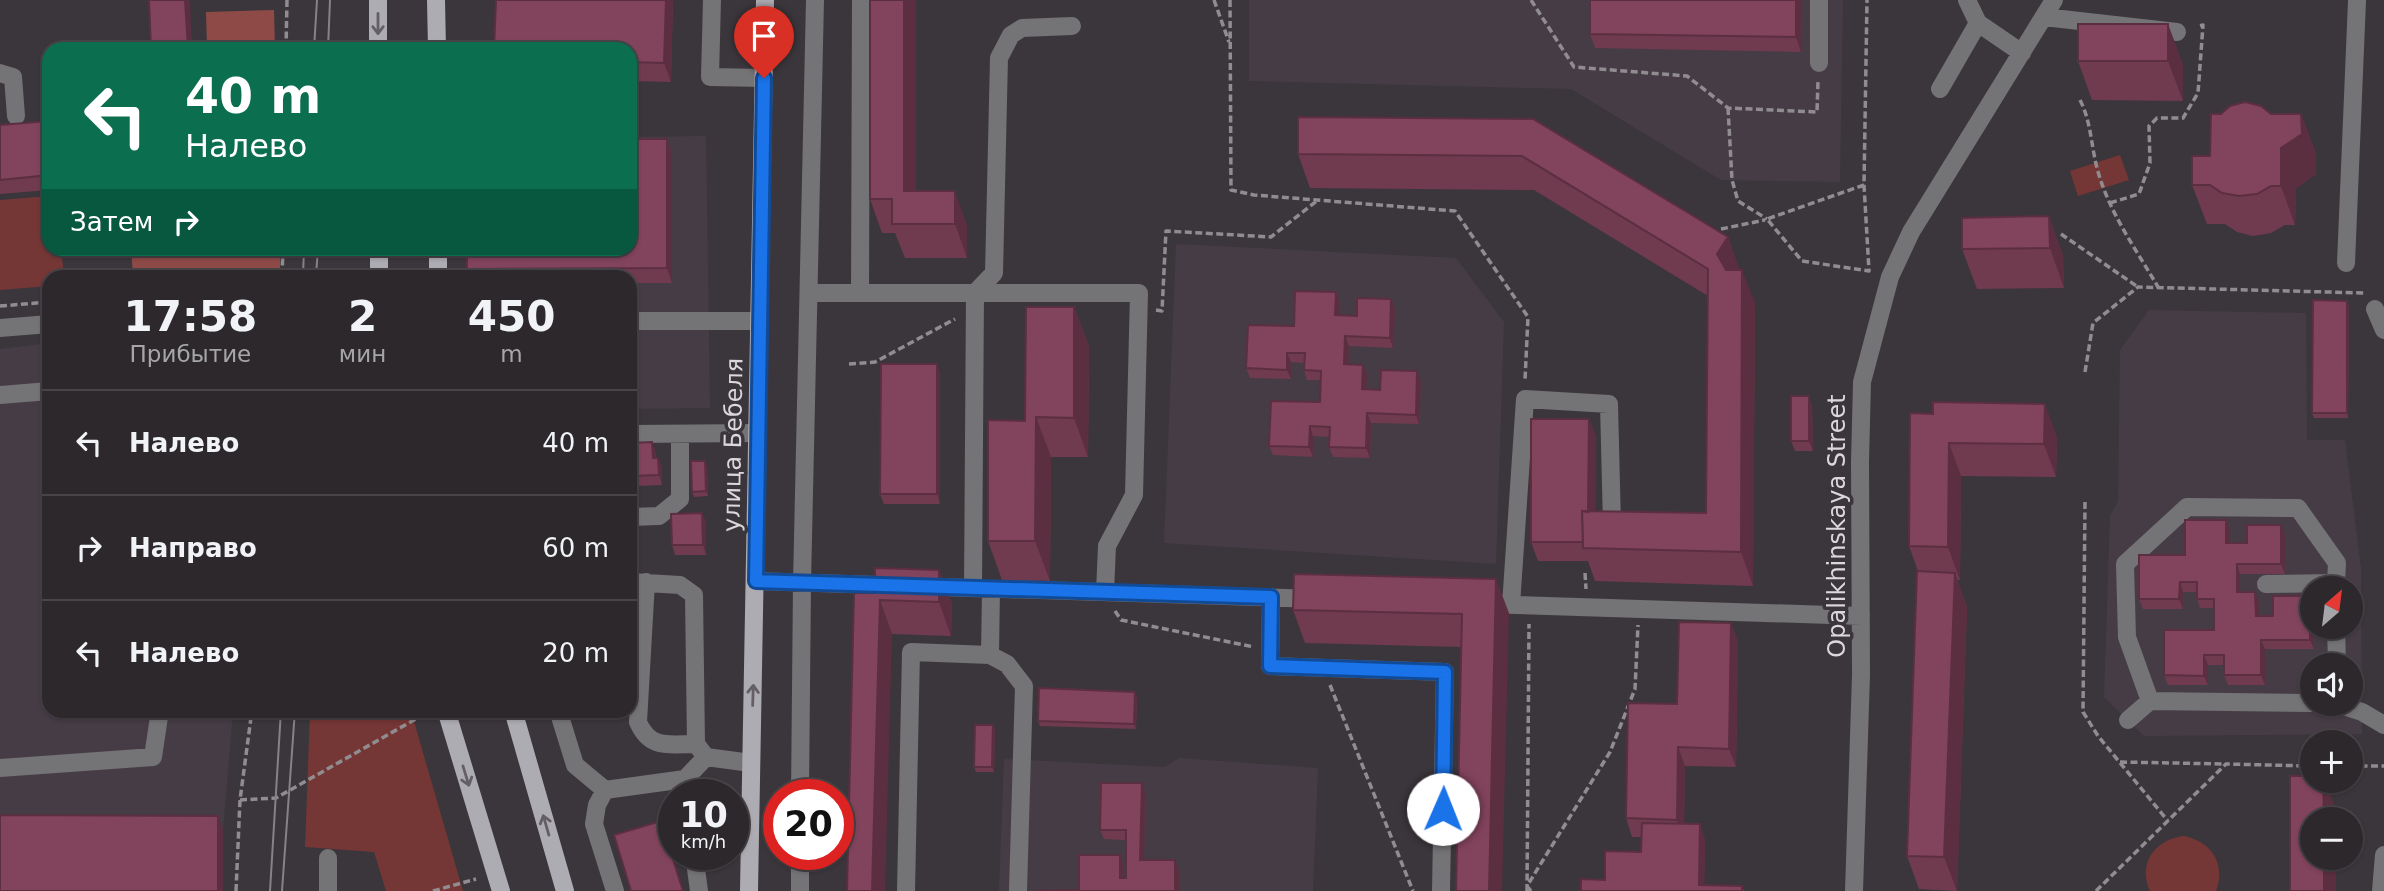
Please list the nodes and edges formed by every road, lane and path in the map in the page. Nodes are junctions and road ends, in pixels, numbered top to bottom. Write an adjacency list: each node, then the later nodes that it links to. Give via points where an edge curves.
1 (287, 0): 21 (path)
2 (377, 0): 22 (main road, one-way to 22)
3 (436, 0): 23 (main road)
4 (712, 0): 28 (street, via 710,77)
5 (765, 0): 28 (main road, улица Бебеля)
6 (815, 0): 41 (street)
7 (861, 0): 42 (street)
8 (1214, 0): 24 (path)
9 (1230, 0): 24 (path)
10 (1531, 0): 31 (path, via 1574,67 1687,76)
11 (1819, 0): 26 (street)
12 (1867, 0): 33 (path)
13 (1967, 0): 17 (street)
14 (2054, 0): 16 (street, Opalikhinskaya Street)
15 (2357, 1): 38 (street)
16 (2044, 17): 20 (street); 25 (street, Opalikhinskaya Street)
17 (1978, 23): 25 (street); 29 (street)
18 (1072, 26): 43 (street, via 1022,28 1011,35 999,58 994,273)
19 (2199, 26): 34 (path, via 2203,25 2198,93 2183,118 2157,118 2149,126 2150,163 2138,194)
20 (2177, 32)
21 (286, 42)
22 (378, 42)
23 (437, 42)
24 (1231, 47): 55 (path, via 1231,190 1455,211 1528,317)
25 (2022, 53): 76 (street, Opalikhinskaya Street, via 1929,200 1890,277 1862,382)
26 (1819, 63): 31 (path, via 1817,112)
27 (0, 73): 32 (street, via 13,77)
28 (764, 78): 48 (main road, улица Бебеля)
29 (1940, 89)
30 (2080, 100): 34 (path)
31 (1728, 108): 35 (path, via 1732,180 1738,201)
32 (16, 116)
33 (1864, 185): 35 (path); 35 (path, via 1869,271 1802,261)
34 (2109, 203): 40 (path)
35 (1767, 219): 36 (path)
36 (1721, 229)
37 (2061, 234): 39 (path)
38 (2346, 263)
39 (2138, 287): 40 (path); 52 (path, via 2093,323)
40 (2158, 287): 44 (path)
41 (810, 293): 42 (street); 65 (street)
42 (860, 293): 43 (street)
43 (975, 293): 68 (street); 69 (street, via 1139,293 1134,495 1107,546)
44 (2371, 301): 51 (street)
45 (42, 303): 46 (path)
46 (0, 306)
47 (637, 321): 48 (street)
48 (760, 321): 56 (main road, улица Бебеля)
49 (42, 325): 50 (street)
50 (0, 328)
51 (2384, 330)
52 (2085, 372)
53 (42, 392): 54 (street)
54 (0, 395)
55 (1525, 399): 61 (street, via 1609,404 1612,525); 73 (street)
56 (757, 433): 58 (street); 63 (main road, улица Бебеля)
57 (637, 434): 58 (street)
58 (680, 434): 60 (street, via 680,499 659,516)
59 (2085, 502): 92 (path, via 2084,712)
60 (637, 517)
61 (1638, 525)
62 (2336, 576): 80 (street, via 2337,563 2298,508 2187,507 2125,564 2127,637)
63 (756, 581): 65 (street); 93 (main road, улица Бебеля, one-way to 63)
64 (638, 582): 91 (street, via 680,586 694,595); 91 (street, via 638,722 644,736 657,744)
65 (802, 583): 68 (street); 100 (street)
66 (2266, 584): 67 (street)
67 (2300, 584)
68 (982, 588): 69 (street); 78 (street)
69 (1105, 592): 70 (street); 77 (path, via 1121,620)
70 (1271, 597): 71 (street); 77 (street)
71 (1338, 600)
72 (1471, 604): 73 (street)
73 (1511, 605): 74 (street)
74 (1530, 606): 75 (street); 110 (path)
75 (1639, 609): 76 (street); 110 (path, via 1635,689 1610,752)
76 (1861, 616): 124 (street, Opalikhinskaya Street)
77 (1271, 650): 79 (street, via 1270,666)
78 (990, 655): 120 (street, via 911,652); 121 (street, via 1007,664 1024,686)
79 (1323, 668): 122 (path); 123 (street, via 1445,672)
80 (2150, 701): 81 (street); 89 (street)
81 (2300, 703)
82 (2363, 713): 90 (street)
83 (159, 718): 98 (street, via 153,757)
84 (251, 718): 103 (path)
85 (417, 718): 103 (path, via 276,798)
86 (448, 718): 114 (main road, one-way to 114)
87 (515, 718): 115 (main road, one-way to 87)
88 (560, 718): 102 (street, via 575,765)
89 (2128, 720)
90 (2384, 725)
91 (701, 750): 93 (street); 99 (street)
92 (2119, 762): 94 (path); 104 (path)
93 (751, 763): 118 (main road, улица Бебеля)
94 (2226, 764): 95 (path); 104 (path)
95 (2300, 766)
96 (2363, 766): 97 (path)
97 (2384, 766)
98 (0, 768)
99 (689, 779)
100 (800, 779)
101 (658, 788): 102 (street)
102 (605, 790): 116 (street, via 594,824)
103 (240, 800): 111 (path)
104 (2168, 821): 125 (path)
105 (2384, 855): 126 (street)
106 (328, 858): 112 (street)
107 (696, 870): 117 (street)
108 (800, 870): 119 (street)
109 (476, 879): 113 (path)
110 (1528, 889)
111 (236, 891)
112 (328, 891)
113 (433, 891)
114 (500, 891)
115 (565, 891)
116 (615, 891)
117 (699, 891)
118 (749, 891)
119 (800, 891)
120 (906, 891)
121 (1017, 891)
122 (1413, 891)
123 (1441, 891)
124 (1854, 891)
125 (2096, 891)
126 (2381, 891)

